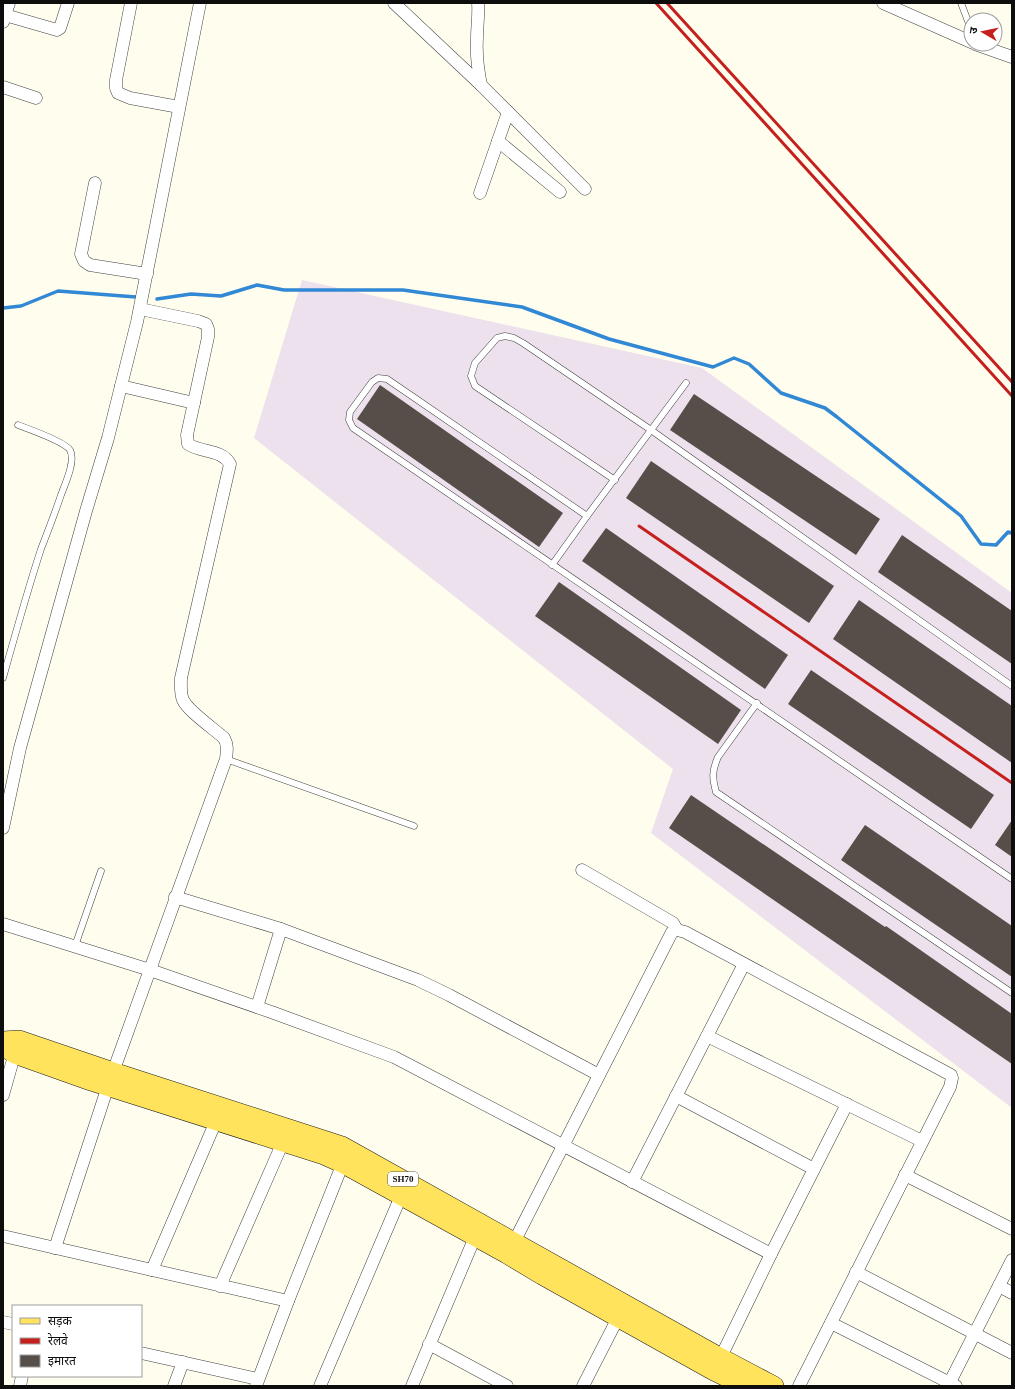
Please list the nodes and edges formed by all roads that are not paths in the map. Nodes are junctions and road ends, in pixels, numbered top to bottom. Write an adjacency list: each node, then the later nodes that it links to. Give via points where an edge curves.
1 (9, 3): 8 (street)
2 (68, 3): 8 (street, via 60,28 57,30)
3 (130, 3): 15 (street, via 116,80 118,93)
4 (200, 3): 15 (street)
5 (394, 3): 12 (street)
6 (478, 3): 12 (street, via 478,70)
7 (882, 3): 9 (street)
8 (4, 19)
9 (963, 39)
10 (998, 52): 11 (street)
11 (1012, 57)
12 (481, 85): 16 (street)
13 (3, 87): 14 (street)
14 (36, 98)
15 (179, 108): 22 (street)
16 (508, 112): 17 (street); 19 (street)
17 (498, 141): 20 (street); 21 (street)
18 (95, 183): 22 (street, via 81,254 84,261 90,265)
19 (585, 189)
20 (560, 192)
21 (480, 194)
22 (147, 274): 23 (street)
23 (140, 309): 25 (street); 26 (street, via 206,324 208,337)
24 (686, 383): 28 (lane)
25 (121, 386): 26 (street); 37 (street, via 20,748)
26 (194, 403): 35 (street, via 187,435 188,444 193,448 221,455 230,464 180,690 187,706 224,738 227,743)
27 (18, 424): 32 (lane, via 61,443 70,450 72,460 24,602)
28 (651, 430): 29 (lane); 29 (lane, via 514,338 496,338 475,363 471,376 476,386); 33 (lane)
29 (614, 480): 30 (lane)
30 (588, 516): 31 (lane); 31 (lane, via 387,379 378,378 372,382 350,412 349,420 353,428)
31 (552, 565): 34 (lane)
32 (3, 678)
33 (1012, 686)
34 (757, 703): 40 (lane); 48 (lane, via 718,757 712,778 716,792)
35 (226, 759): 36 (lane); 41 (street)
36 (414, 826)
37 (3, 828)
38 (582, 870): 44 (street, via 673,924)
39 (101, 871): 45 (lane)
40 (1012, 879)
41 (176, 897): 43 (street); 47 (street)
42 (3, 924): 45 (street)
43 (281, 929): 49 (street); 52 (street, via 418,980)
44 (677, 930): 46 (street); 52 (street, via 672,932)
45 (75, 946): 47 (street)
46 (744, 964): 50 (street); 58 (street, via 951,1075 950,1087)
47 (150, 970): 49 (street); 53 (street)
48 (1012, 993)
49 (257, 1007): 60 (street, via 394,1057)
50 (707, 1036): 55 (street); 56 (street)
51 (10, 1045): 53 (main road, SH70); 54 (street)
52 (599, 1075): 60 (street)
53 (111, 1079): 57 (main road, SH70); 61 (main road, SH70, via 328,1141); 69 (street)
54 (3, 1095)
55 (676, 1096): 62 (street); 64 (street)
56 (847, 1104): 58 (street); 62 (street)
57 (216, 1120): 59 (main road, SH70); 73 (street)
58 (922, 1141): 63 (street)
59 (283, 1142): 61 (main road, SH70, via 324,1155); 75 (street)
60 (563, 1146): 64 (street); 70 (street)
61 (346, 1156): 65 (main road, SH70); 70 (main road, SH70); 78 (street)
62 (814, 1169): 71 (street)
63 (905, 1175): 66 (street); 74 (street)
64 (632, 1182): 71 (street)
65 (401, 1196): 68 (main road, SH70); 91 (street)
66 (1012, 1229)
67 (3, 1236): 69 (street)
68 (475, 1237): 70 (main road, SH70); 82 (street)
69 (55, 1248): 73 (street)
70 (511, 1248): 79 (main road, SH70)
71 (770, 1254): 86 (street)
72 (1012, 1260): 76 (street)
73 (152, 1270): 75 (street)
74 (856, 1272): 80 (street); 81 (street)
75 (220, 1286): 78 (street)
76 (999, 1286): 77 (street); 81 (street)
77 (1012, 1293)
78 (288, 1301): 87 (street)
79 (622, 1310): 86 (main road, SH70); 93 (street)
80 (830, 1323): 89 (street); 96 (street)
81 (975, 1333): 84 (street); 89 (street)
82 (429, 1344): 88 (street); 92 (street)
83 (142, 1353): 85 (street)
84 (1012, 1354)
85 (183, 1362): 87 (street); 90 (street)
86 (718, 1364): 94 (main road, SH70); 95 (main road, SH70)
87 (257, 1383)
88 (502, 1385)
89 (951, 1385)
90 (174, 1386)
91 (320, 1386)
92 (412, 1386)
93 (583, 1386)
94 (745, 1386)
95 (774, 1386)
96 (799, 1386)

